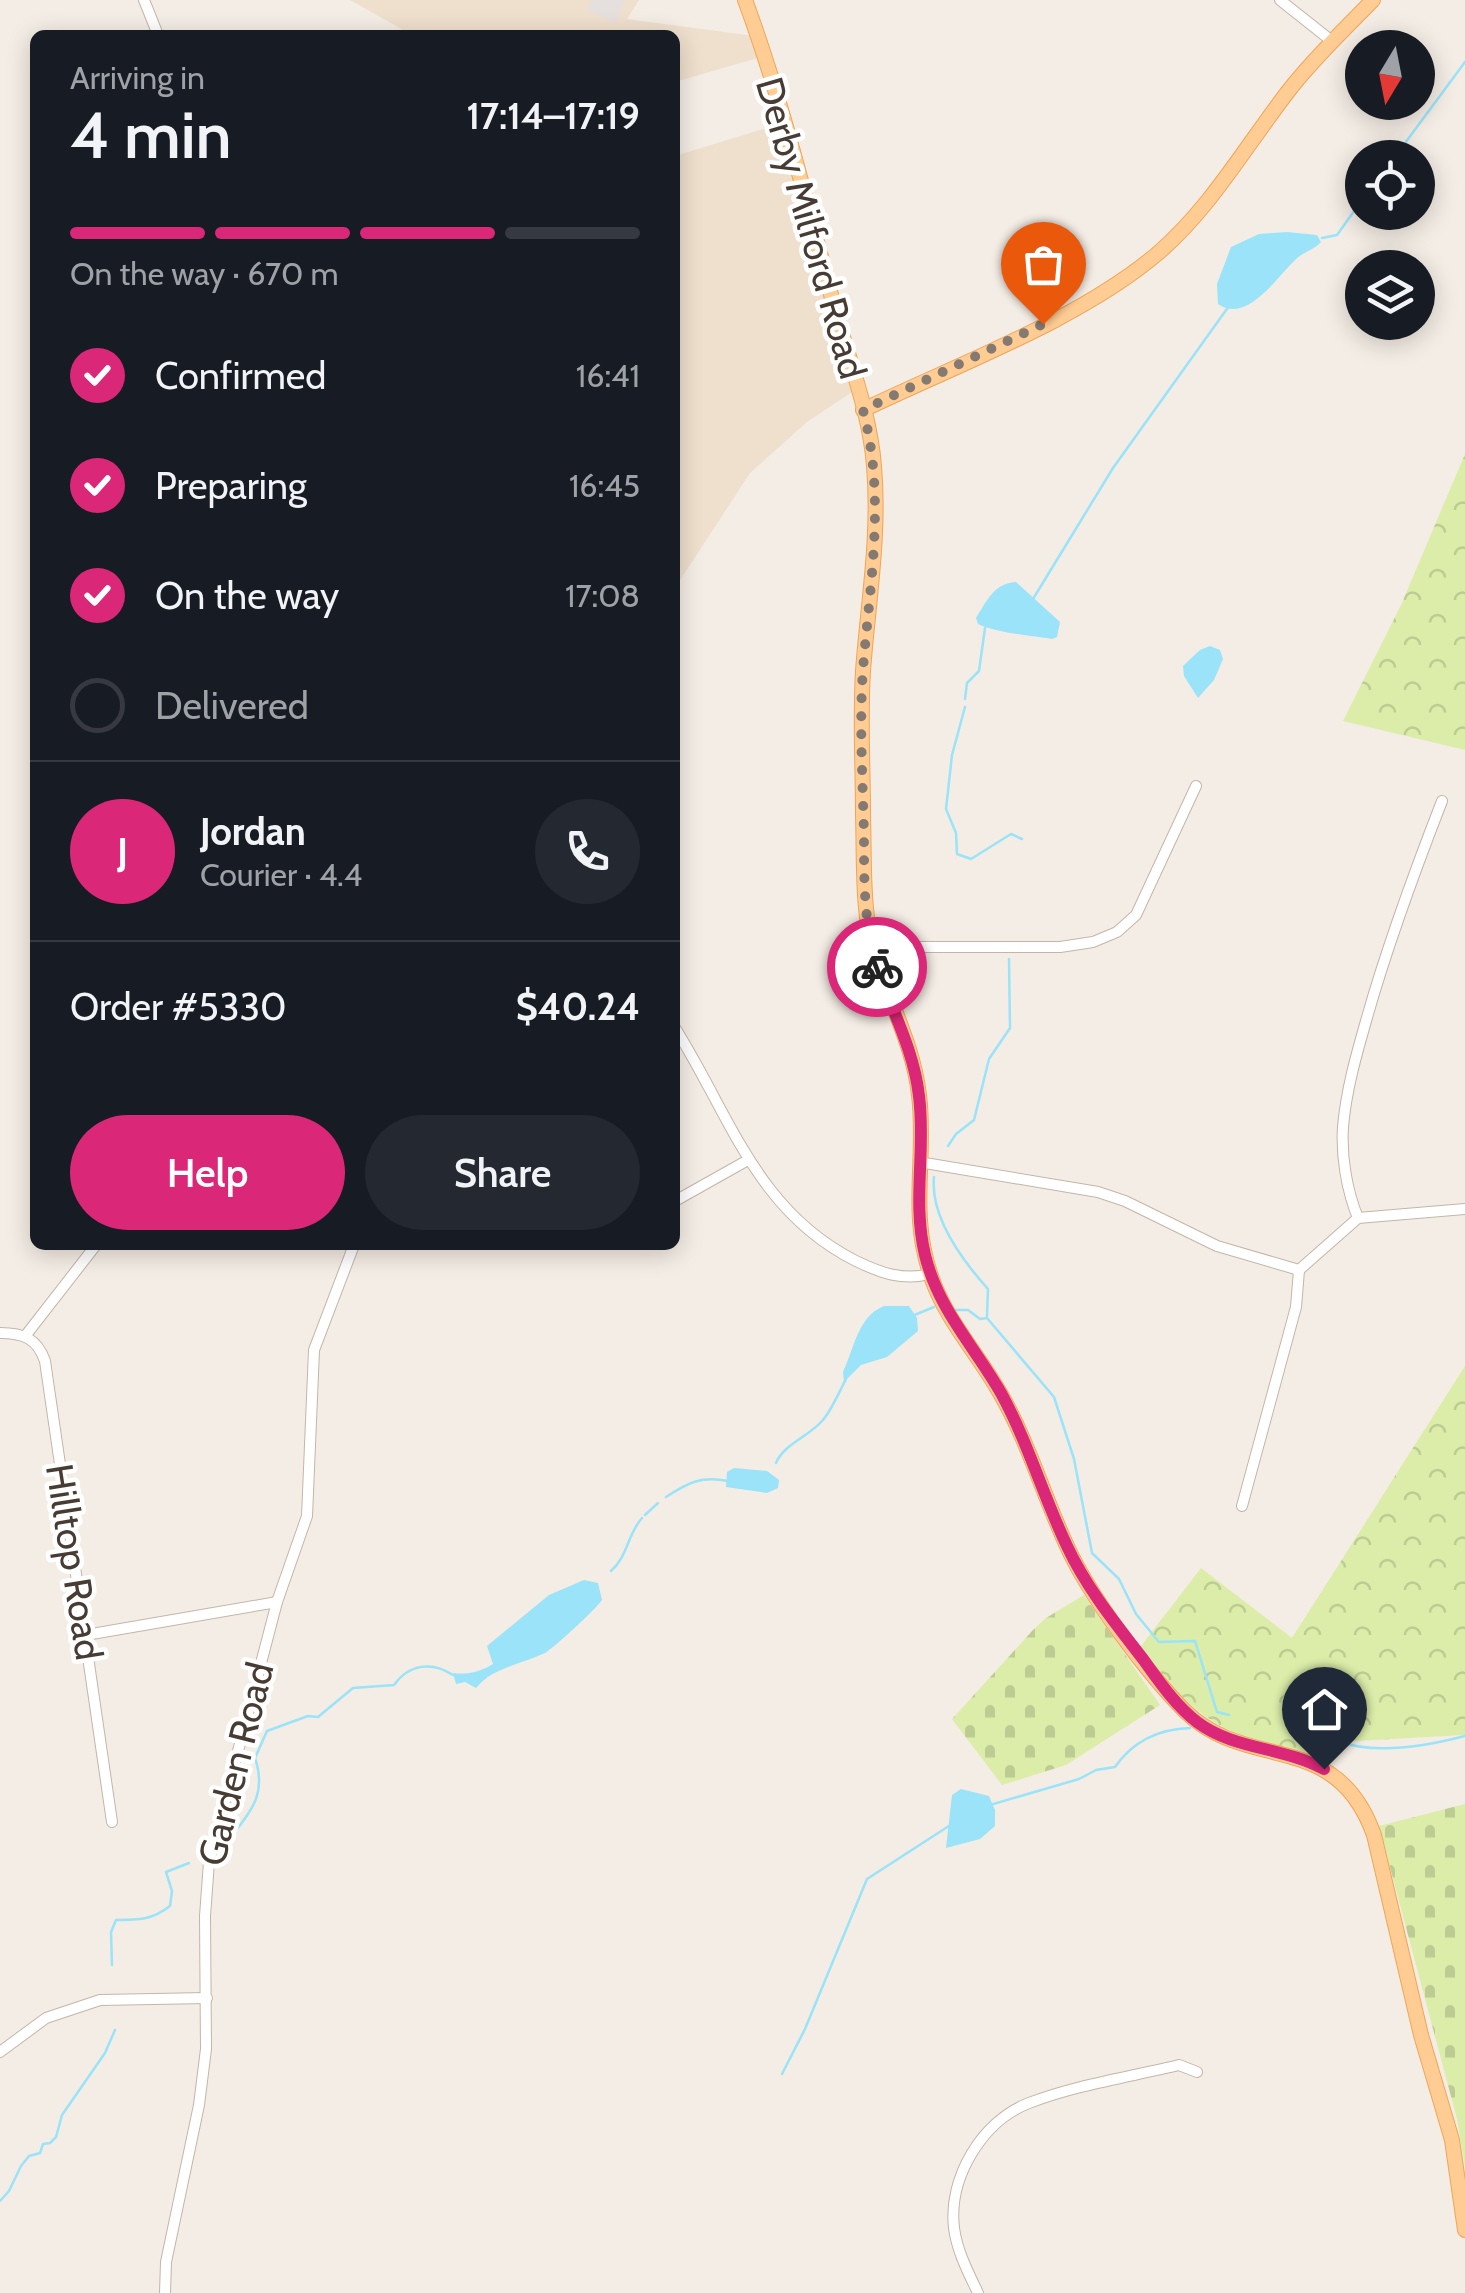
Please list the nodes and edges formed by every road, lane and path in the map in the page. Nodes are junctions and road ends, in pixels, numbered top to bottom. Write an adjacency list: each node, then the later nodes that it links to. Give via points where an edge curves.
1 (144, 0): 5 (street)
2 (745, 0): 7 (main road, Derby Milford Road)
3 (1280, 0): 6 (street)
4 (1373, 0): 6 (main road)
5 (156, 30)
6 (1334, 42): 7 (main road, via 1199,211 1126,279)
7 (863, 410): 10 (main road, Derby Milford Road, via 876,504 861,723)
8 (1196, 786): 10 (street, via 1136,915 1117,932 1060,946)
9 (1442, 801): 16 (street, via 1378,976 1354,1065 1343,1128)
10 (871, 947): 13 (main road, Derby Milford Road, via 917,1079)
11 (680, 1037): 12 (street)
12 (748, 1160): 14 (street); 20 (street, via 784,1207 848,1257 891,1276)
13 (918, 1162): 19 (street, via 1098,1192 1216,1246); 20 (main road, Derby Milford Road, via 918,1209)
14 (680, 1198)
15 (1465, 1209): 16 (street)
16 (1358, 1218): 19 (street)
17 (92, 1250): 22 (street)
18 (352, 1250): 24 (street, Garden Road, via 314,1350 310,1502)
19 (1299, 1270): 23 (street, via 1296,1307)
20 (930, 1274): 30 (main road, Derby Milford Road, via 1015,1420 1076,1563 1172,1696 1216,1734 1324,1769 1361,1805 1452,2140)
21 (0, 1333): 22 (street)
22 (26, 1336): 25 (street, Hilltop Road, via 45,1361)
23 (1242, 1506)
24 (277, 1602): 25 (street); 27 (street, Garden Road, via 209,1862)
25 (86, 1635): 26 (street, Hilltop Road)
26 (112, 1822)
27 (207, 1998): 28 (street, via 100,2000 46,2018); 31 (street, Garden Road, via 202,2081)
28 (0, 2052)
29 (1197, 2072): 32 (street, via 1179,2064 1026,2104 978,2142 953,2224)
30 (1465, 2230)
31 (164, 2293)
32 (978, 2293)

